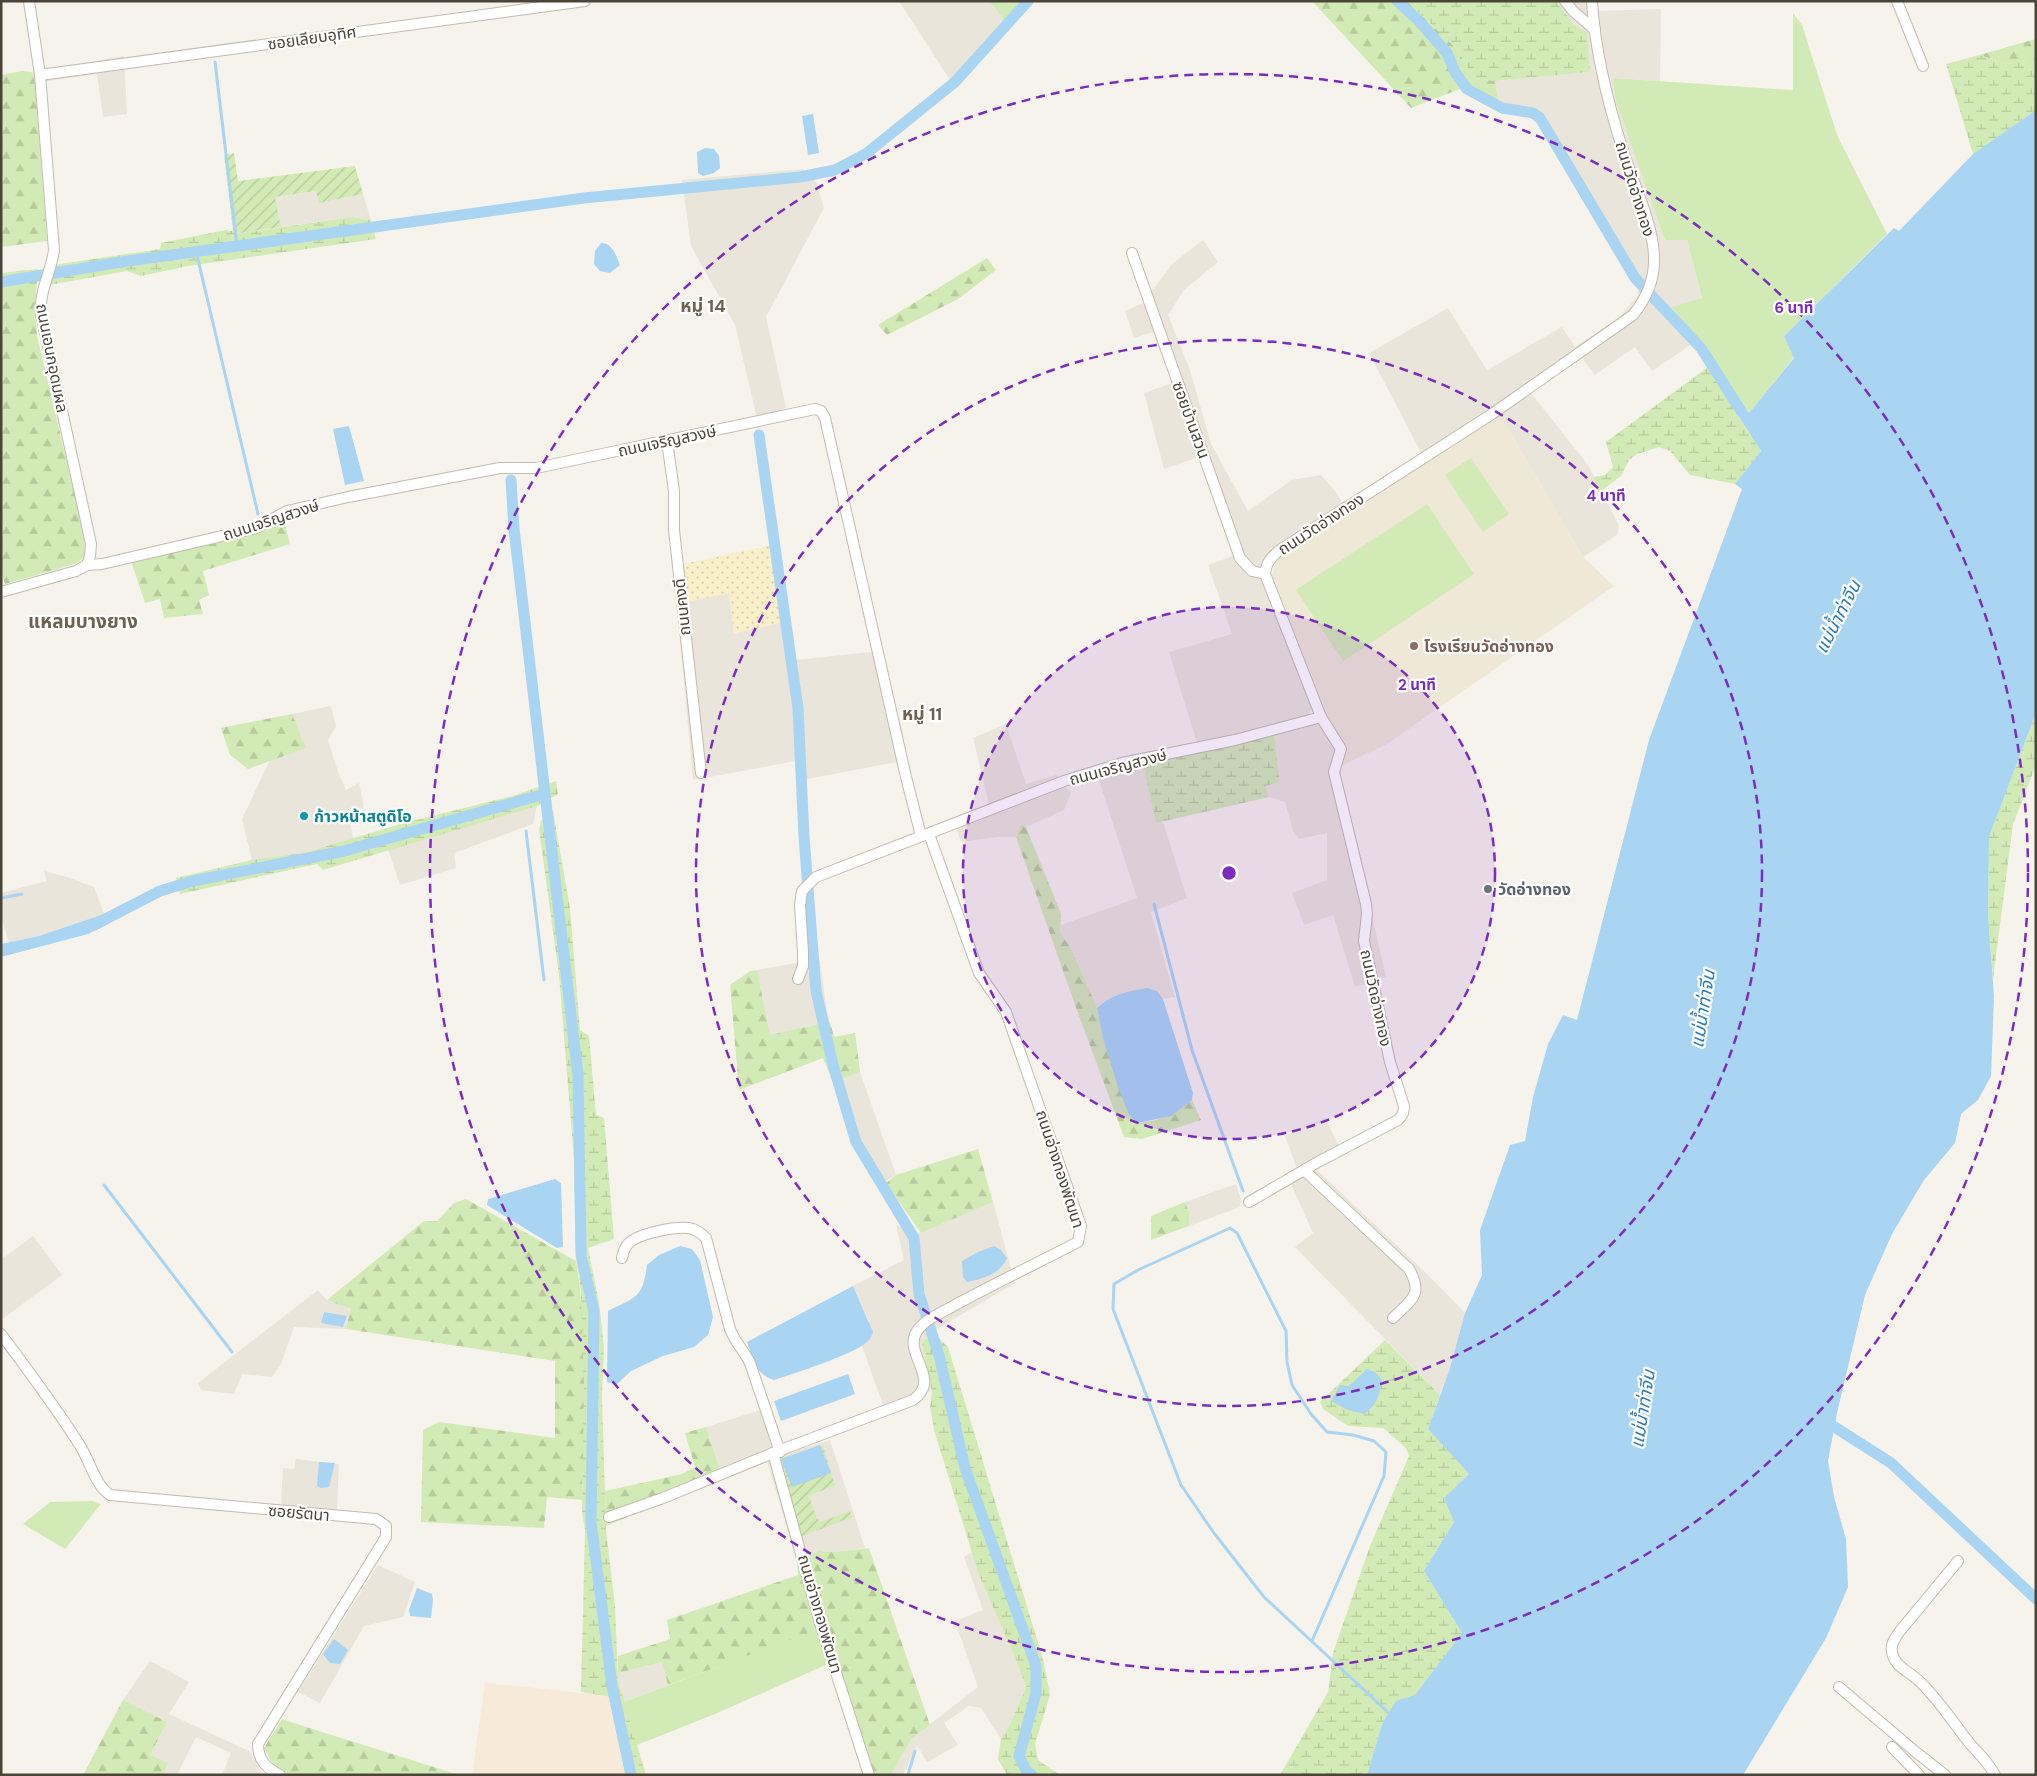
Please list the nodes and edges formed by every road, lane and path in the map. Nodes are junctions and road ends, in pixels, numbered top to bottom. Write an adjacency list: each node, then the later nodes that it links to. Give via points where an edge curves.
1 (28, 1): 8 (street, ถนนเอนกอุดมผล)
2 (585, 1): 8 (street, ซอยเลียบอุทิศ)
3 (1565, 1): 6 (street)
4 (1592, 1): 6 (street, ถนนวัดอ่างทอง)
5 (1897, 1): 7 (street)
6 (1595, 30): 12 (street, ถนนวัดอ่างทอง, via 1620,143 1652,237 1653,276 1641,305 1633,315 1502,408 1280,550 1265,567)
7 (1923, 66)
8 (40, 75): 11 (street, ถนนเอนกอุดมผล, via 54,250 41,295 41,314 91,544)
9 (1132, 252): 12 (street, ซอยบ้านสวน, via 1240,558 1252,571)
10 (667, 441): 11 (street, ถนนเจริญสวงษ์, via 536,468 500,468 348,497 287,511 256,528); 15 (street, ถนนคงดี); 16 (street, ถนนเจริญสวงษ์, via 808,409 821,411 841,485 906,777)
11 (87, 565): 13 (street, via 63,576)
12 (1265, 574): 14 (street, ถนนวัดอ่างทอง)
13 (1, 592)
14 (1321, 717): 16 (street, ถนนเจริญสวงษ์, via 1235,740 1102,768); 18 (street, ถนนวัดอ่างทอง, via 1341,749 1334,772 1366,904 1364,941 1404,1111 1398,1120)
15 (701, 774)
16 (925, 835): 17 (street, ถนนเจริญสวงษ์, via 816,877 807,884 802,891 800,905 804,952); 23 (street, ถนนอ่างทองพัฒนา, via 979,973 1006,1012 1082,1226 1078,1242 942,1312 918,1328 914,1344 925,1386 913,1400)
17 (798, 979)
18 (1304, 1170): 19 (street, ถนนวัดอ่างทอง); 21 (street, via 1409,1269 1417,1290)
19 (1249, 1202)
20 (622, 1258): 23 (street, ถนนอ่างทองพัฒนา, via 628,1243 634,1238 658,1231 694,1229 706,1238 730,1330 750,1363)
21 (1393, 1318)
22 (1, 1334): 28 (street, ซอยรัตนา, via 80,1445 99,1485 110,1495 376,1519 386,1526 386,1537 258,1744 262,1762)
23 (776, 1453): 24 (street, ถนนอ่างทองพัฒนา); 29 (street, ถนนอ่างทองพัฒนา, via 820,1623)
24 (609, 1516)
25 (1958, 1561): 32 (street, via 1900,1631 1892,1651 1899,1665 1922,1684 1949,1714)
26 (1839, 1687): 31 (street)
27 (1892, 1747): 30 (street)
28 (280, 1775)
29 (869, 1775)
30 (1919, 1775)
31 (1945, 1775)
32 (1996, 1775)

